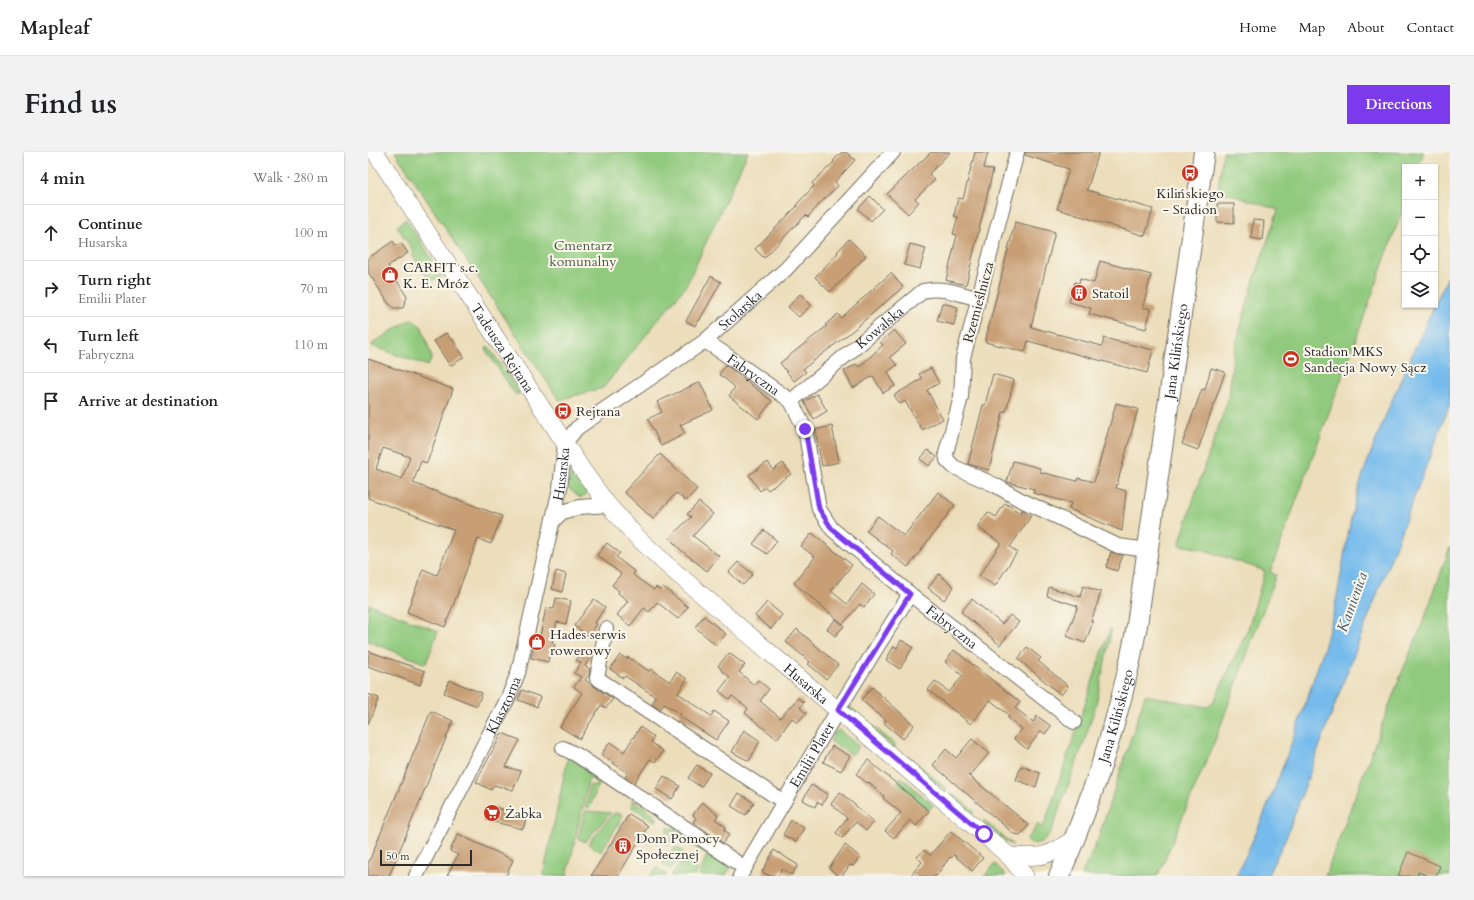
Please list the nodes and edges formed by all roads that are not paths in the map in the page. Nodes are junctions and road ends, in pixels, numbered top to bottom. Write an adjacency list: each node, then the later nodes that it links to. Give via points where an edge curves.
1 (375, 152): 8 (street, Tadeusza Rejtana)
2 (893, 152): 6 (street, Stolarska, via 786,269)
3 (1017, 152): 5 (street, Rzemieślnicza)
4 (1204, 152): 11 (main road, Jana Kilińskiego)
5 (979, 299): 7 (street, Kowalska, via 948,290 933,288 922,291); 11 (street, Rzemieślnicza, via 963,358 961,398 946,453 947,460 954,467 1118,546)
6 (704, 342): 7 (street, Fabryczna); 8 (street, Stolarska, via 577,428)
7 (791, 401): 12 (street, Fabryczna, via 805,429 819,509 832,529)
8 (565, 443): 9 (street, Husarska); 10 (street, Husarska, via 560,488)
9 (608, 505): 10 (street, Husarska, via 580,507 562,512); 14 (street, Husarska, via 667,565)
10 (552, 521): 22 (street, Klasztorna, via 518,673 508,698)
11 (1148, 550): 18 (main road, Jana Kilińskiego, via 1136,632 1123,695 1106,753)
12 (910, 594): 14 (street, Emilii Plater); 15 (street, Fabryczna)
13 (606, 629): 17 (street, via 597,678)
14 (838, 710): 17 (street, Emilii Plater); 19 (street, Husarska)
15 (1074, 722)
16 (563, 748): 21 (street, via 577,755)
17 (784, 802): 21 (street, Emilii Plater)
18 (1076, 837): 20 (street, via 1052,853); 24 (main road, Jana Kilińskiego)
19 (1009, 856): 20 (street); 23 (street, Husarska)
20 (1034, 858): 24 (street, via 1050,865)
21 (743, 872)
22 (416, 876)
23 (1025, 876)
24 (1058, 876)

